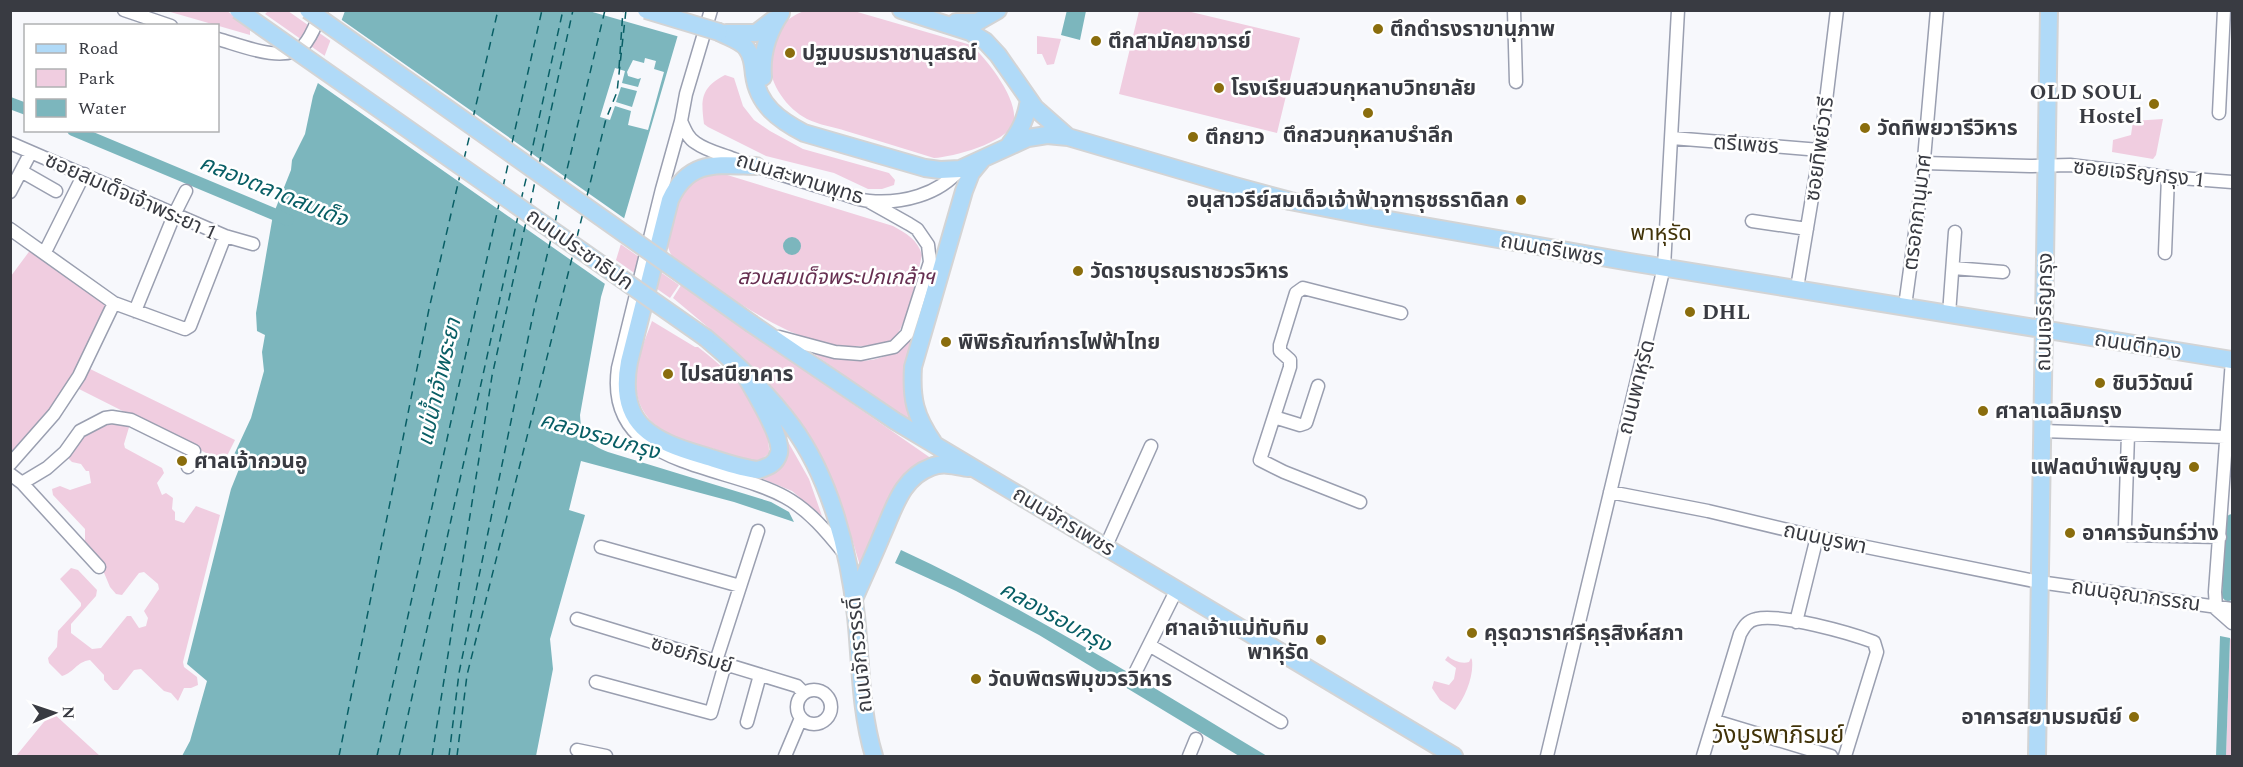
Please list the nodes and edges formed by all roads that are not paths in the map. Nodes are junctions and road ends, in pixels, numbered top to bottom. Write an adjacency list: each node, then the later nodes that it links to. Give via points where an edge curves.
1 (124, 10): 17 (street)
2 (238, 10): 65 (main road, ถนนประชาธิปก, bridge, via 706,338)
3 (308, 10): 62 (main road, ถนนประชาธิปก, bridge)
4 (321, 10): 19 (street, via 311,36 292,52 276,54)
5 (646, 10): 18 (main road, bridge)
6 (711, 10): 23 (street)
7 (901, 10): 16 (main road)
8 (998, 10): 16 (main road, via 977,22)
9 (1514, 10): 20 (street)
10 (1678, 10): 26 (street, ถนนพาหุรัด)
11 (1837, 10): 29 (street, ซอยทิพย์วารี)
12 (1938, 10): 32 (street, ตรอกภานุมาศ)
13 (2049, 10): 34 (main road, ถนนเจริญกรุง)
14 (2224, 10): 22 (street)
15 (783, 12): 18 (main road, via 756,33); 24 (main road, via 766,43 763,70 768,93)
16 (937, 21): 21 (main road, via 985,41)
17 (165, 24)
18 (719, 32): 24 (main road, via 746,46 765,104)
19 (219, 39)
20 (1516, 82)
21 (1029, 100): 25 (main road, ถนนตรีเพชร); 28 (main road, via 1021,130)
22 (2219, 114)
23 (681, 121): 33 (street, ถนนสะพานพุทธ, via 697,144); 85 (street, via 618,368 617,392 623,415 644,441 668,457 785,497 809,514)
24 (786, 123): 35 (main road, via 804,132 925,168)
25 (1068, 137): 28 (main road, ถนนตรีเพชร, via 1047,135); 53 (main road, ถนนตรีเพชร, via 1309,205)
26 (1672, 138): 29 (street, ตรีเพชร); 53 (street, ถนนพาหุรัด)
27 (10, 143): 30 (street, ซอยสมเด็จเจ้าพระยา 1)
28 (1009, 145): 31 (main road, ถนนจักรเพชร)
29 (1820, 150): 47 (street, ซอยทิพย์วารี)
30 (31, 152): 36 (street); 37 (street, ซอยสมเด็จเจ้าพระยา 1)
31 (984, 158): 35 (main road, ถนนจักรเพชร); 71 (main road, ถนนจักรเพชร, via 971,173 964,190 913,367 915,407 922,426)
32 (1924, 163): 34 (street, ซอยเจริญกรุง 1); 58 (street, ตรอกภานุมาศ)
33 (756, 166): 43 (street, ถนนสะพานพุทธ); 65 (main road, via 701,167 686,176 674,191 628,362 628,402 643,428 659,441 758,470 767,468 776,460 780,446)
34 (2046, 166): 38 (street, ซอยเจริญกรุง 1, via 2070,165); 63 (main road, ถนนเจริญกรุง)
35 (960, 169): 43 (street, ถนนสะพานพุทธ, via 942,186 922,195)
36 (21, 171): 40 (street); 42 (street)
37 (84, 174): 44 (street, ซอยสมเด็จเจ้าพระยา 1); 51 (street)
38 (2168, 177): 39 (street, ซอยเจริญกรุง 1); 52 (street)
39 (2232, 182)
40 (56, 190)
41 (186, 191): 44 (street)
42 (10, 192)
43 (868, 201): 62 (street, via 916,229 928,244 930,262 907,334 894,347 861,354 814,347)
44 (175, 213): 49 (street, ซอยสมเด็จเจ้าพระยา 1); 59 (street)
45 (1752, 221): 47 (street)
46 (11, 229): 51 (street)
47 (1807, 229): 56 (street, ซอยทิพย์วารี)
48 (1955, 232): 54 (street)
49 (225, 236): 50 (street); 59 (street, ซอยสมเด็จเจ้าพระยา 1, via 190,326 185,329)
50 (253, 244)
51 (45, 252): 57 (street)
52 (2165, 253)
53 (1664, 267): 56 (main road, ถนนตรีเพชร); 78 (street, ถนนพาหุรัด)
54 (1953, 267): 55 (street); 61 (street)
55 (2003, 272)
56 (1797, 288): 58 (main road, ถนนตรีเพชร)
57 (114, 303): 59 (street); 73 (street, via 79,376 54,414)
58 (1905, 306): 61 (main road, ถนนตรีเพชร)
59 (135, 311)
60 (1401, 313): 67 (street, via 1299,290 1280,345 1290,366)
61 (1949, 314): 63 (main road, ถนนตรีเพชร)
62 (758, 328): 71 (main road, ถนนประชาธิปก)
63 (2044, 330): 64 (main road, ถนนตีทอง); 68 (main road, ถนนเจริญกรุง)
64 (2232, 360): 70 (street)
65 (742, 370): 85 (main road, ถนนประชาธิปก, via 782,414 808,452 829,499)
66 (1318, 386): 67 (street, via 1306,423 1300,425)
67 (1274, 417): 79 (street, via 1260,459)
68 (2042, 430): 69 (street); 87 (main road, ถนนเจริญกรุง)
69 (2128, 434): 70 (street); 82 (street, via 2126,532 2131,536)
70 (2225, 437): 82 (street)
71 (936, 445): 75 (main road, ถนนจักรเพชร)
72 (1151, 446): 83 (street)
73 (10, 464)
74 (188, 468): 77 (street, via 194,451 131,420 112,417 80,431 56,460)
75 (975, 469): 83 (main road, ถนนจักรเพชร); 90 (main road, via 941,464 907,483)
76 (10, 474): 77 (street)
77 (22, 483): 86 (street)
78 (1610, 492): 81 (street, ถนนบูรพา); 113 (street, ถนนพาหุรัด)
79 (1360, 502)
80 (758, 531): 88 (street)
81 (1816, 537): 87 (street, ถนนบูรพา); 94 (street)
82 (2220, 537): 91 (street)
83 (1106, 546): 89 (main road, ถนนจักรเพชร)
84 (601, 547): 88 (street)
85 (844, 554): 90 (main road, ถนนจักรวรรดิ์)
86 (99, 567)
87 (2039, 582): 91 (street, ถนนอุณากรรณ); 117 (main road, ถนนเจริญกรุง)
88 (740, 586): 97 (street)
89 (1177, 590): 96 (street); 112 (main road, ถนนจักรเพชร)
90 (854, 599): 110 (main road, ถนนจักรวรรดิ์, via 859,676)
91 (2214, 606): 92 (street, ถนนอุณากรรณ); 95 (street)
92 (2232, 609)
93 (577, 619): 97 (street, ซอยภิรมย์)
94 (1796, 622): 103 (street, via 1771,618 1745,624); 116 (street, via 1874,642 1877,652)
95 (2232, 623)
96 (1149, 645): 98 (street); 105 (street)
97 (720, 662): 99 (street, ซอยภิรมย์); 100 (street, via 711,712)
98 (1136, 671)
99 (760, 675): 101 (street, ซอยภิรมย์, via 797,686); 104 (street)
100 (596, 682)
101 (804, 693): 102 (street, via 797,707); 102 (street, via 815,689 826,694 831,709 822,723 810,724)
102 (801, 717): 109 (street)
103 (1715, 721): 114 (street); 115 (street)
104 (747, 722)
105 (1281, 722)
106 (1196, 739): 111 (street)
107 (577, 750): 108 (street)
108 (606, 756)
109 (785, 756)
110 (874, 756)
111 (1189, 756)
112 (1454, 756)
113 (1547, 756)
114 (1703, 756)
115 (1831, 756)
116 (1845, 756)
117 (2037, 756)

